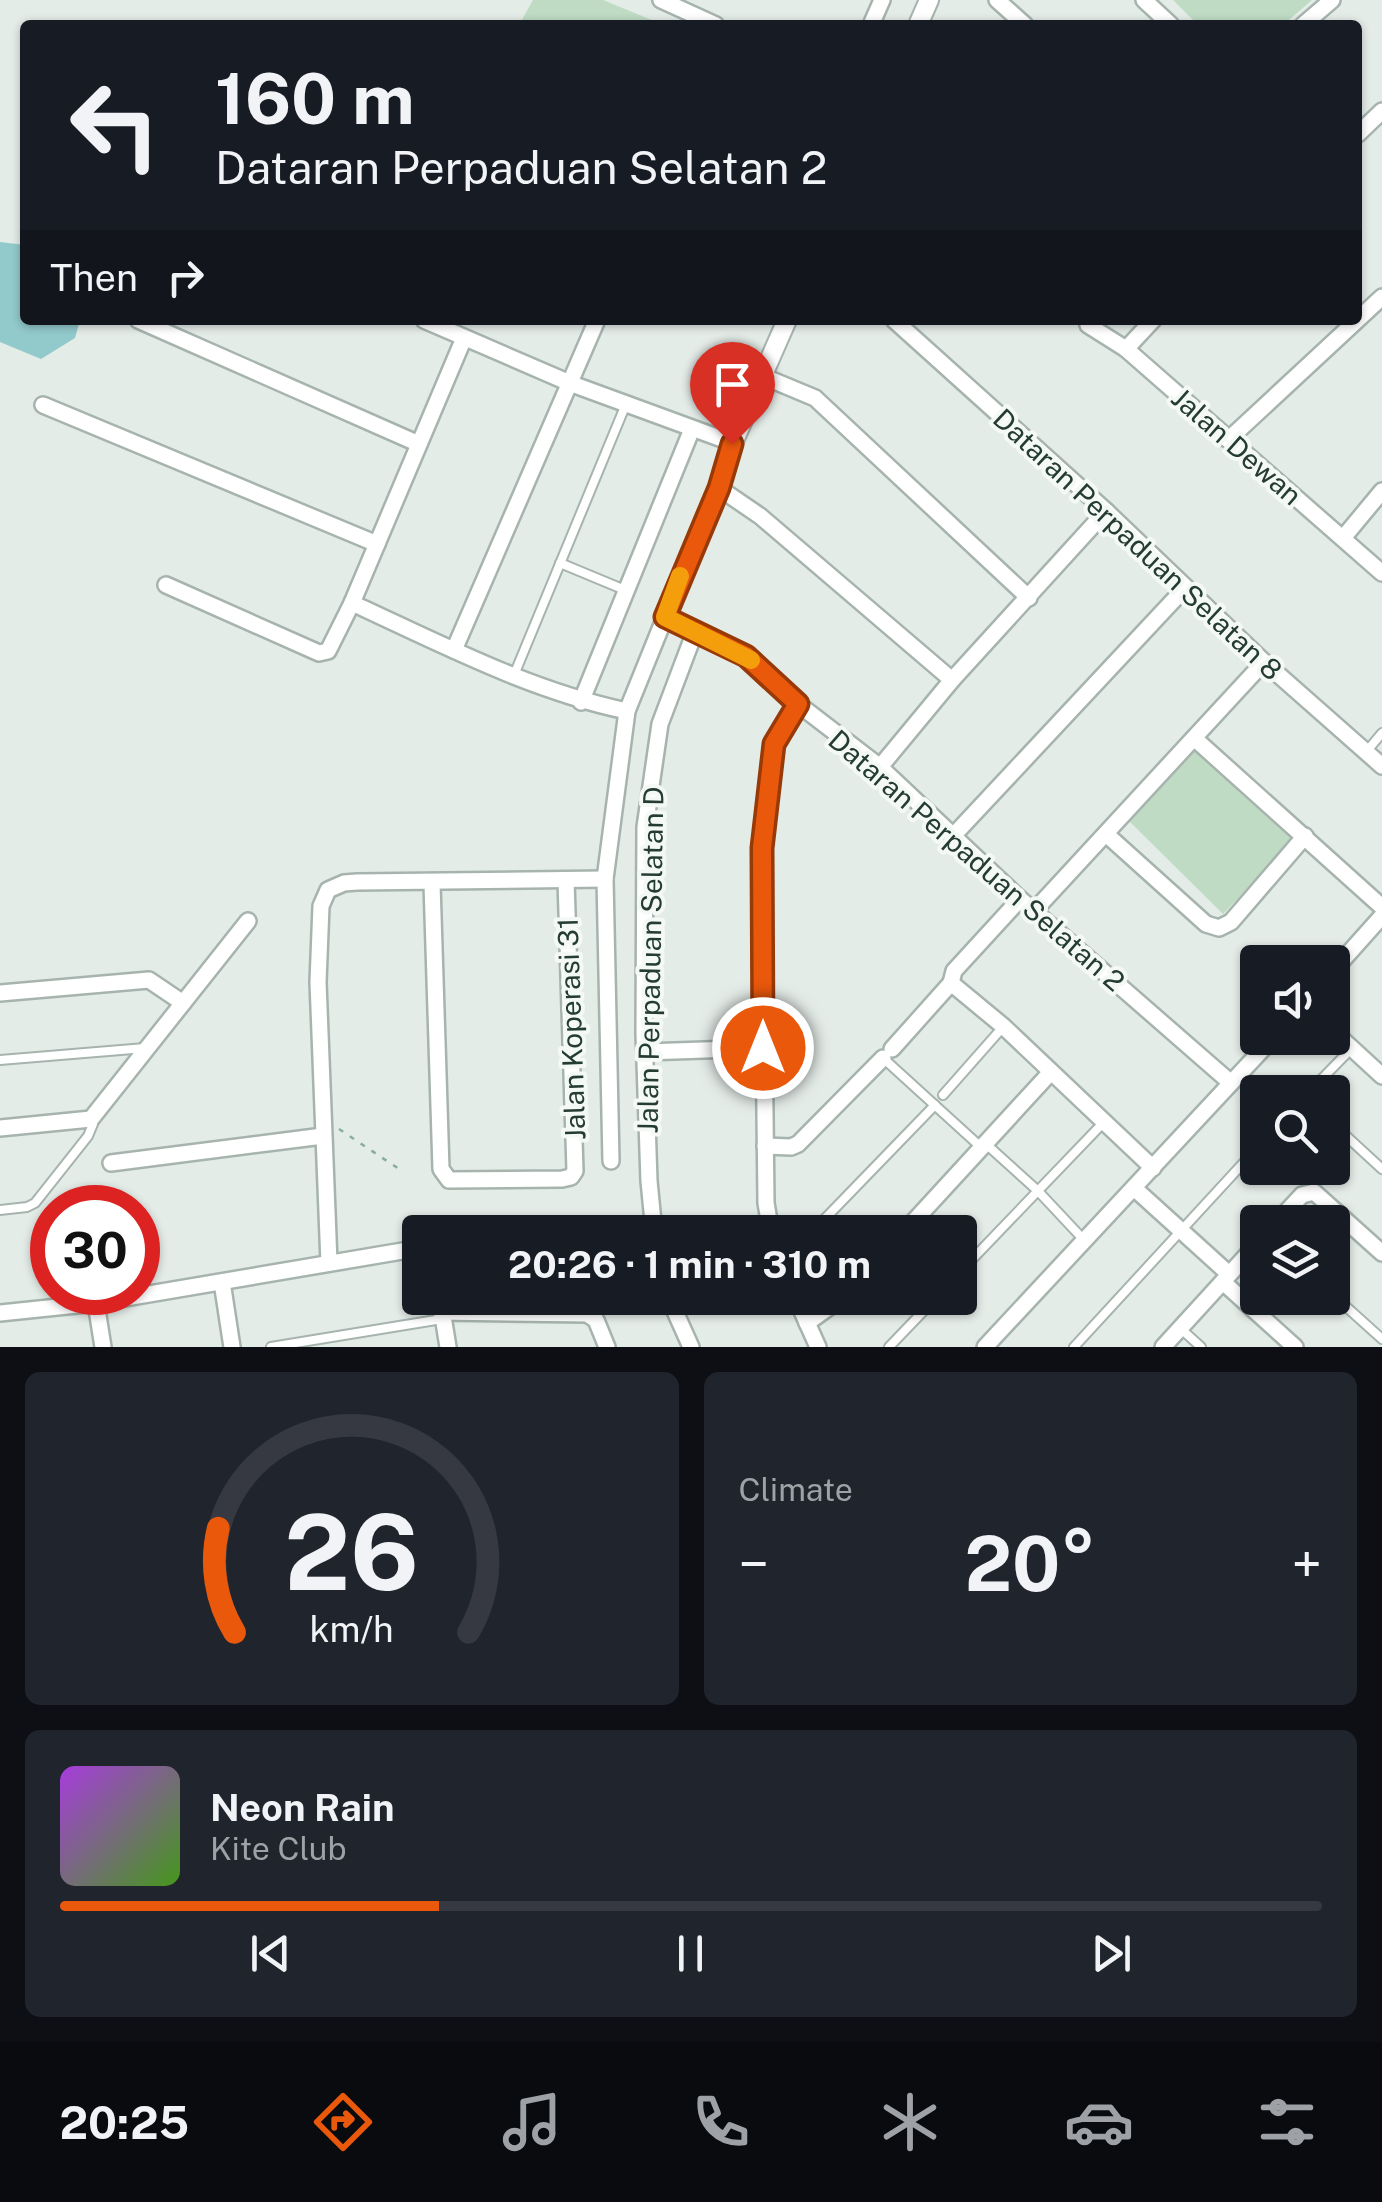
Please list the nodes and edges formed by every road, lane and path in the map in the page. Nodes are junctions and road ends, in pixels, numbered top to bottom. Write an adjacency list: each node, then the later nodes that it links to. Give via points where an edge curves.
1 (661, 0): 5 (street)
2 (997, 0): 6 (street)
3 (1144, 0): 7 (street)
4 (1332, 0): 8 (street)
5 (705, 20)
6 (1019, 20)
7 (1166, 20)
8 (1308, 20)
9 (1382, 112): 10 (street)
10 (1362, 130)
11 (1382, 297): 12 (street)
12 (1362, 316)
13 (149, 325): 29 (street)
14 (435, 325): 21 (street)
15 (595, 325): 24 (street)
16 (785, 325): 23 (street)
17 (900, 325): 33 (street, Dataran Perpaduan Selatan 8)
18 (1090, 325): 22 (street, Jalan Dewan)
19 (1148, 325): 22 (street)
20 (1352, 325): 28 (street)
21 (464, 338): 24 (street); 29 (street)
22 (1126, 349): 28 (street, Jalan Dewan)
23 (762, 376): 30 (street); 41 (street, via 815,398)
24 (572, 384): 25 (street); 45 (street)
25 (626, 404): 27 (street); 36 (lane)
26 (43, 405): 35 (street)
27 (692, 428): 30 (street); 40 (street)
28 (1228, 440): 34 (street, Jalan Dewan)
29 (418, 444): 35 (street)
30 (732, 444): 31 (street)
31 (719, 488): 43 (street); 48 (street)
32 (1382, 491): 34 (street)
33 (1106, 511): 39 (street, Dataran Perpaduan Selatan 8); 41 (street)
34 (1344, 538): 37 (street, Jalan Dewan)
35 (378, 544): 42 (street)
36 (560, 563): 40 (lane); 47 (lane)
37 (1382, 572)
38 (166, 585): 42 (street, via 318,653 328,651)
39 (1185, 588): 46 (street, Dataran Perpaduan Selatan 8); 58 (street)
40 (624, 590): 49 (street)
41 (1029, 598): 48 (street)
42 (352, 604): 45 (street)
43 (665, 617): 44 (street, Dataran Perpaduan Selatan 2); 51 (street)
44 (694, 634): 50 (street, Dataran Perpaduan Selatan 2, via 746,656); 76 (street, Jalan Perpaduan Selatan D, via 660,724 648,791)
45 (454, 650): 47 (street)
46 (1264, 662): 53 (street); 54 (street, Dataran Perpaduan Selatan 8)
47 (514, 674): 49 (street)
48 (952, 680): 56 (street)
49 (582, 702): 51 (street)
50 (798, 704): 56 (street, Dataran Perpaduan Selatan 2); 74 (street, via 774,744 762,848)
51 (627, 711): 60 (street)
52 (1382, 733): 54 (lane)
53 (1194, 738): 57 (street); 59 (street)
54 (1366, 752): 55 (street, Dataran Perpaduan Selatan 8)
55 (1382, 766)
56 (880, 767): 58 (street, Dataran Perpaduan Selatan 2)
57 (1106, 834): 59 (street, via 1206,924 1219,928); 65 (street)
58 (953, 836): 63 (street, Dataran Perpaduan Selatan 2)
59 (1305, 836): 64 (street)
60 (605, 879): 61 (street); 94 (street)
61 (566, 880): 62 (street); 62 (street, Jalan Koperasi 31, via 575,1162 571,1177 562,1180 450,1180 441,1169)
62 (432, 884): 86 (street, via 344,883 323,898)
63 (1020, 900): 65 (street, Dataran Perpaduan Selatan 2); 69 (street, via 954,971)
64 (1382, 907)
65 (1034, 911): 83 (street, Dataran Perpaduan Selatan 2)
66 (1382, 916): 68 (street)
67 (248, 921): 71 (street)
68 (1350, 952)
69 (952, 983): 72 (street); 77 (street)
70 (0, 993): 71 (street, via 146,980)
71 (183, 1003): 73 (street)
72 (1003, 1026): 80 (street); 84 (lane)
73 (148, 1048): 79 (lane); 87 (street)
74 (763, 1048): 76 (street); 92 (street)
75 (1352, 1048): 81 (lane); 82 (street)
76 (645, 1052): 105 (street, Jalan Perpaduan Selatan D)
77 (887, 1053): 85 (lane); 92 (street, via 798,1144)
78 (1258, 1055): 83 (street)
79 (0, 1060)
80 (1050, 1072): 88 (street); 93 (street)
81 (1325, 1075)
82 (1382, 1076)
83 (1232, 1083): 97 (street)
84 (943, 1094)
85 (936, 1105): 93 (lane); 107 (lane)
86 (322, 1115): 90 (street); 99 (path)
87 (91, 1119): 89 (street); 104 (lane, via 88,1136 35,1203)
88 (1103, 1122): 97 (street); 101 (lane)
89 (0, 1128)
90 (323, 1136): 95 (street); 116 (street)
91 (1350, 1139): 98 (lane)
92 (765, 1146): 106 (street)
93 (985, 1147): 101 (lane); 108 (street)
94 (611, 1161)
95 (111, 1163)
96 (1240, 1166): 110 (lane)
97 (1152, 1168): 100 (street)
98 (1382, 1168)
99 (402, 1171)
100 (1134, 1188): 110 (street); 111 (street)
101 (1038, 1191): 111 (lane); 114 (lane)
102 (1293, 1205): 103 (street, via 1314,1192)
103 (1328, 1205)
104 (0, 1210)
105 (652, 1215)
106 (768, 1215)
107 (829, 1215)
108 (920, 1215)
109 (1350, 1224): 113 (street)
110 (1180, 1229): 117 (street); 143 (lane)
111 (1085, 1240): 142 (street)
112 (402, 1251): 116 (street)
113 (1382, 1253)
114 (977, 1254)
115 (1240, 1263): 117 (street)
116 (329, 1264): 118 (street)
117 (1226, 1278): 132 (street); 146 (street)
118 (222, 1282): 119 (street); 135 (street)
119 (160, 1292)
120 (1350, 1310): 133 (lane)
121 (30, 1311): 122 (street)
122 (0, 1314)
123 (98, 1315): 134 (street)
124 (418, 1315): 136 (lane)
125 (442, 1315): 137 (street)
126 (588, 1315): 138 (street)
127 (676, 1315): 139 (street)
128 (804, 1315): 131 (street)
129 (819, 1315): 131 (street)
130 (920, 1315): 141 (lane)
131 (808, 1323): 140 (street)
132 (1180, 1328): 144 (street); 145 (lane)
133 (1382, 1339)
134 (103, 1347)
135 (232, 1347)
136 (271, 1347)
137 (448, 1347)
138 (606, 1347)
139 (690, 1347)
140 (818, 1347)
141 (889, 1347)
142 (985, 1347)
143 (1074, 1347)
144 (1163, 1347)
145 (1201, 1347)
146 (1295, 1347)

